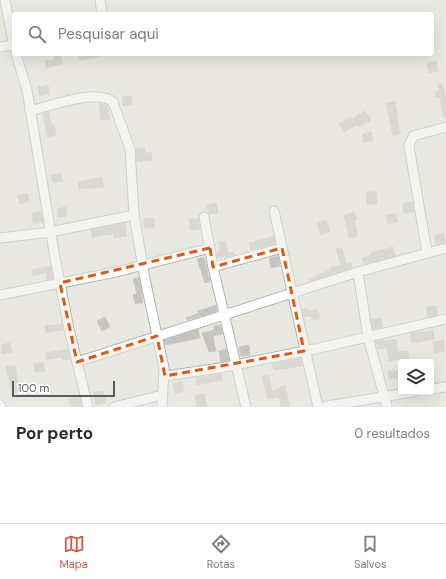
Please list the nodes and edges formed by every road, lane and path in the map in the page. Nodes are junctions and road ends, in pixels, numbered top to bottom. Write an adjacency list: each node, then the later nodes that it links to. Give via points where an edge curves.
1 (5, 0): 4 (street)
2 (100, 0): 3 (street)
3 (102, 12)
4 (12, 38)
5 (0, 47): 6 (street)
6 (12, 49)
7 (16, 56): 8 (street, via 27,90)
8 (30, 111): 11 (street, via 80,98 101,96 113,102 130,149); 13 (street)
9 (446, 127): 18 (street, via 413,136 409,146)
10 (274, 212): 16 (street)
11 (134, 215): 13 (street); 19 (street)
12 (204, 217): 15 (street)
13 (50, 232): 14 (street); 22 (street)
14 (0, 238)
15 (210, 248): 19 (street); 20 (street)
16 (282, 248): 20 (street); 23 (street)
17 (446, 248): 18 (street)
18 (427, 252): 21 (street)
19 (142, 266): 22 (street); 28 (street)
20 (213, 268): 25 (street)
21 (358, 272): 23 (street); 29 (street)
22 (60, 283): 24 (street); 31 (street)
23 (292, 293): 25 (street); 30 (street)
24 (0, 296)
25 (224, 315): 28 (street); 32 (street)
26 (445, 319): 27 (street); 29 (street)
27 (446, 329)
28 (157, 336): 31 (street); 33 (street)
29 (368, 337): 30 (street); 38 (street)
30 (304, 351): 32 (street); 43 (street)
31 (77, 362): 39 (street)
32 (235, 364): 33 (street); 42 (street)
33 (165, 376): 36 (street)
34 (446, 387): 35 (street)
35 (434, 389)
36 (162, 395): 40 (street); 41 (street)
37 (398, 395): 38 (street)
38 (384, 397): 43 (street); 44 (street)
39 (88, 407)
40 (114, 407)
41 (162, 407)
42 (246, 407)
43 (320, 407)
44 (387, 407)

